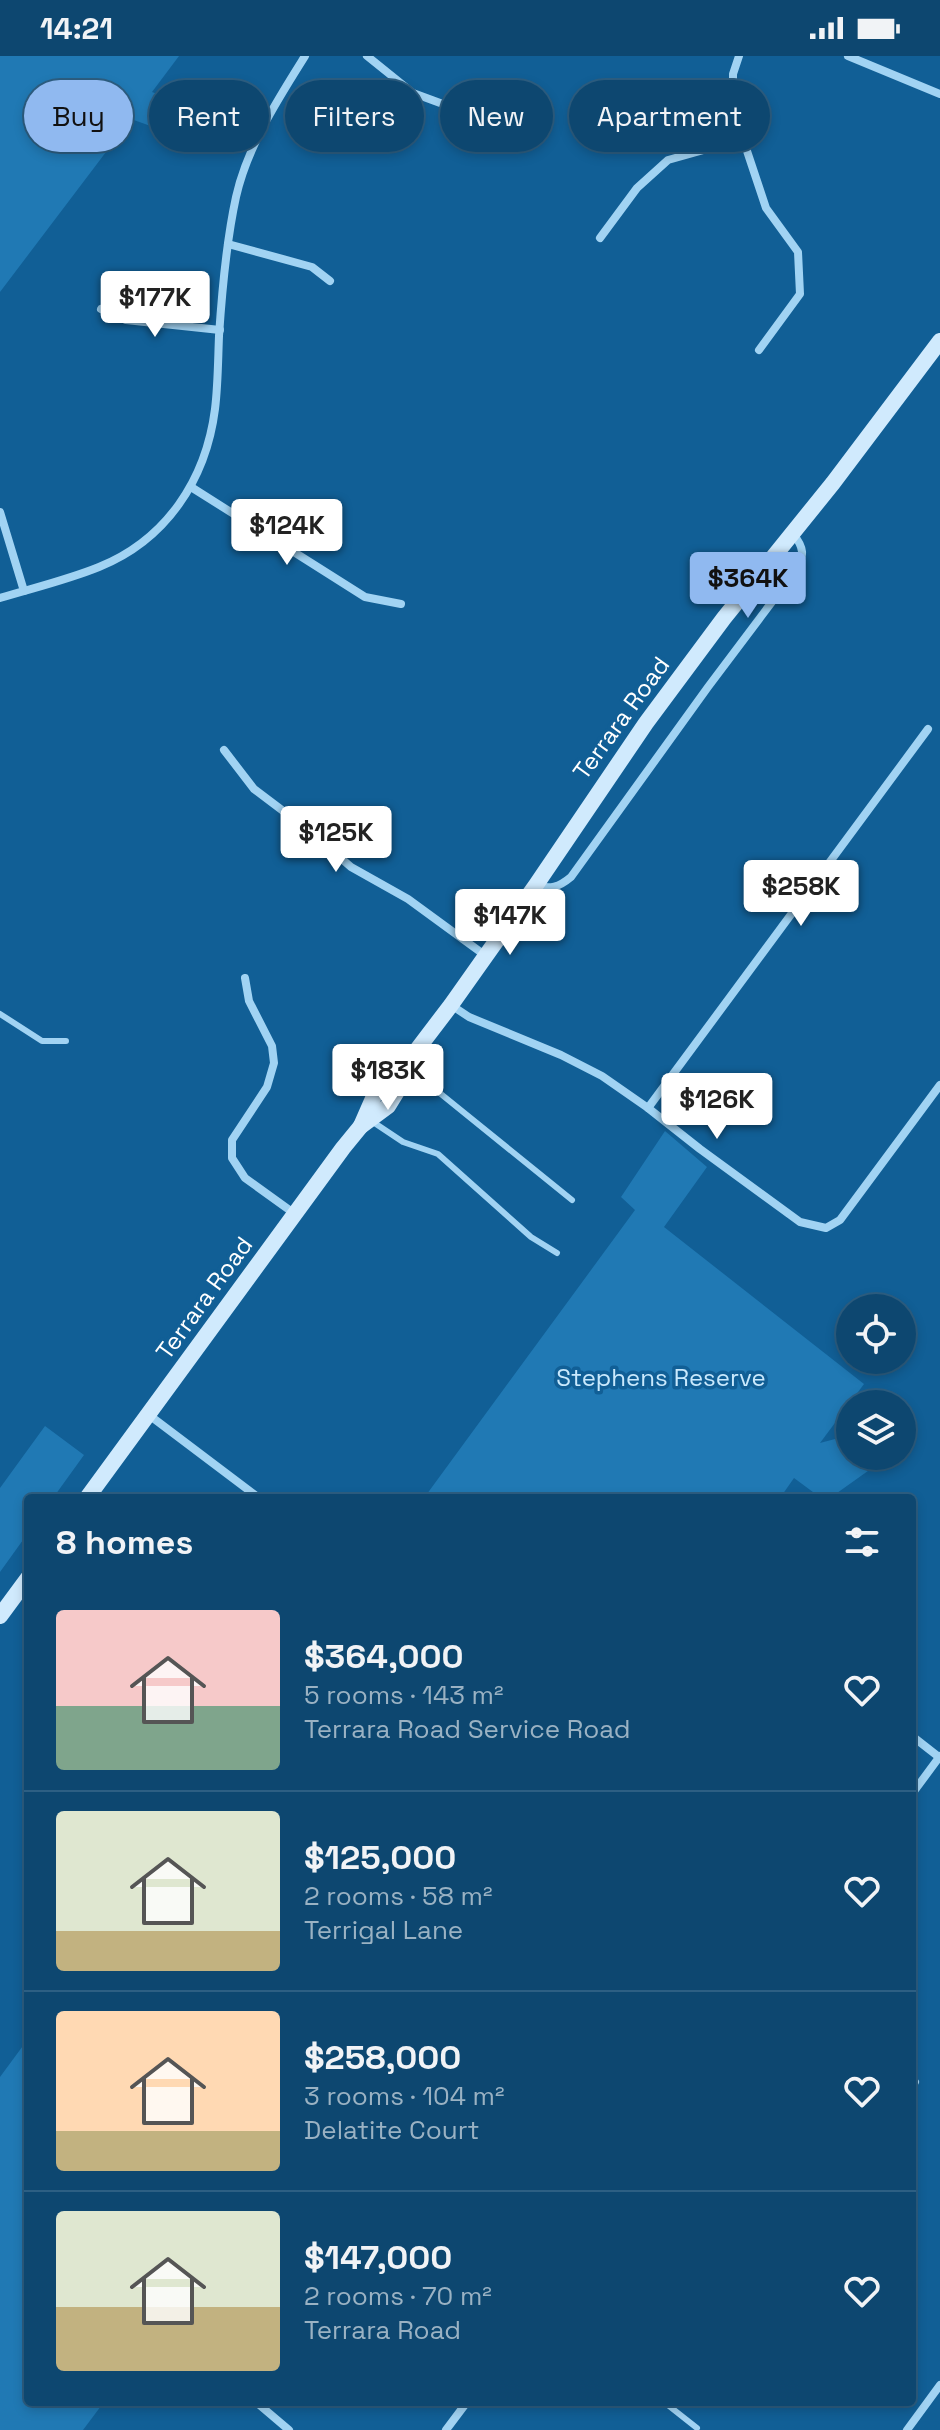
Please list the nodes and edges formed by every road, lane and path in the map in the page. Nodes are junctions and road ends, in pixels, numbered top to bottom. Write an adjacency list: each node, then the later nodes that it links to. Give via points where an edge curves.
1 (305, 56): 11 (street, via 253,150 236,195)
2 (367, 56): 7 (street, via 413,93)
3 (739, 56): 5 (street)
4 (848, 56): 6 (street)
5 (733, 80)
6 (940, 94)
7 (440, 103)
8 (697, 152): 10 (street, via 668,160 637,188)
9 (747, 152): 16 (street, via 766,208 798,252 800,294)
10 (600, 238)
11 (228, 244): 12 (street, via 312,267); 14 (street)
12 (330, 281)
13 (101, 309): 14 (street, via 126,320)
14 (220, 330): 17 (street, via 215,410)
15 (940, 341): 19 (main road, Terrara Road)
16 (759, 350)
17 (191, 487): 20 (street, via 173,514 127,552 99,567); 22 (street, via 365,597)
18 (0, 512): 20 (street)
19 (792, 534): 25 (main road, Terrara Road, via 646,723); 25 (street, via 803,553 796,570 571,877 552,888)
20 (24, 591): 21 (street)
21 (0, 598)
22 (401, 604)
23 (928, 729): 33 (street)
24 (224, 750): 26 (street, via 254,789 351,867 408,899)
25 (536, 885): 26 (main road, Terrara Road)
26 (486, 956): 28 (main road, Terrara Road)
27 (245, 978): 36 (street, via 274,1063 267,1087 232,1140 232,1158 245,1178)
28 (451, 1005): 31 (main road, Terrara Road); 33 (street, via 602,1076)
29 (0, 1014): 30 (lane, via 42,1041)
30 (66, 1041)
31 (408, 1062): 34 (main road, Terrara Road, via 383,1082); 35 (lane)
32 (940, 1085): 33 (street, via 840,1220 826,1228 800,1222)
33 (648, 1108)
34 (365, 1121): 36 (main road, Terrara Road); 37 (lane, via 438,1154 531,1237)
35 (572, 1200)
36 (295, 1214): 38 (main road, Terrara Road)
37 (557, 1253)
38 (149, 1415): 39 (main road, Terrara Road); 40 (street)
39 (90, 1494)
40 (254, 1494)
41 (24, 1583): 42 (main road)
42 (0, 1616)
43 (916, 1739): 44 (street)
44 (939, 1756): 45 (street)
45 (916, 1788)
46 (940, 2385): 53 (street)
47 (261, 2406): 51 (street)
48 (464, 2406): 52 (street)
49 (669, 2406): 50 (lane)
50 (697, 2428)
51 (289, 2430)
52 (446, 2430)
53 (907, 2430)

